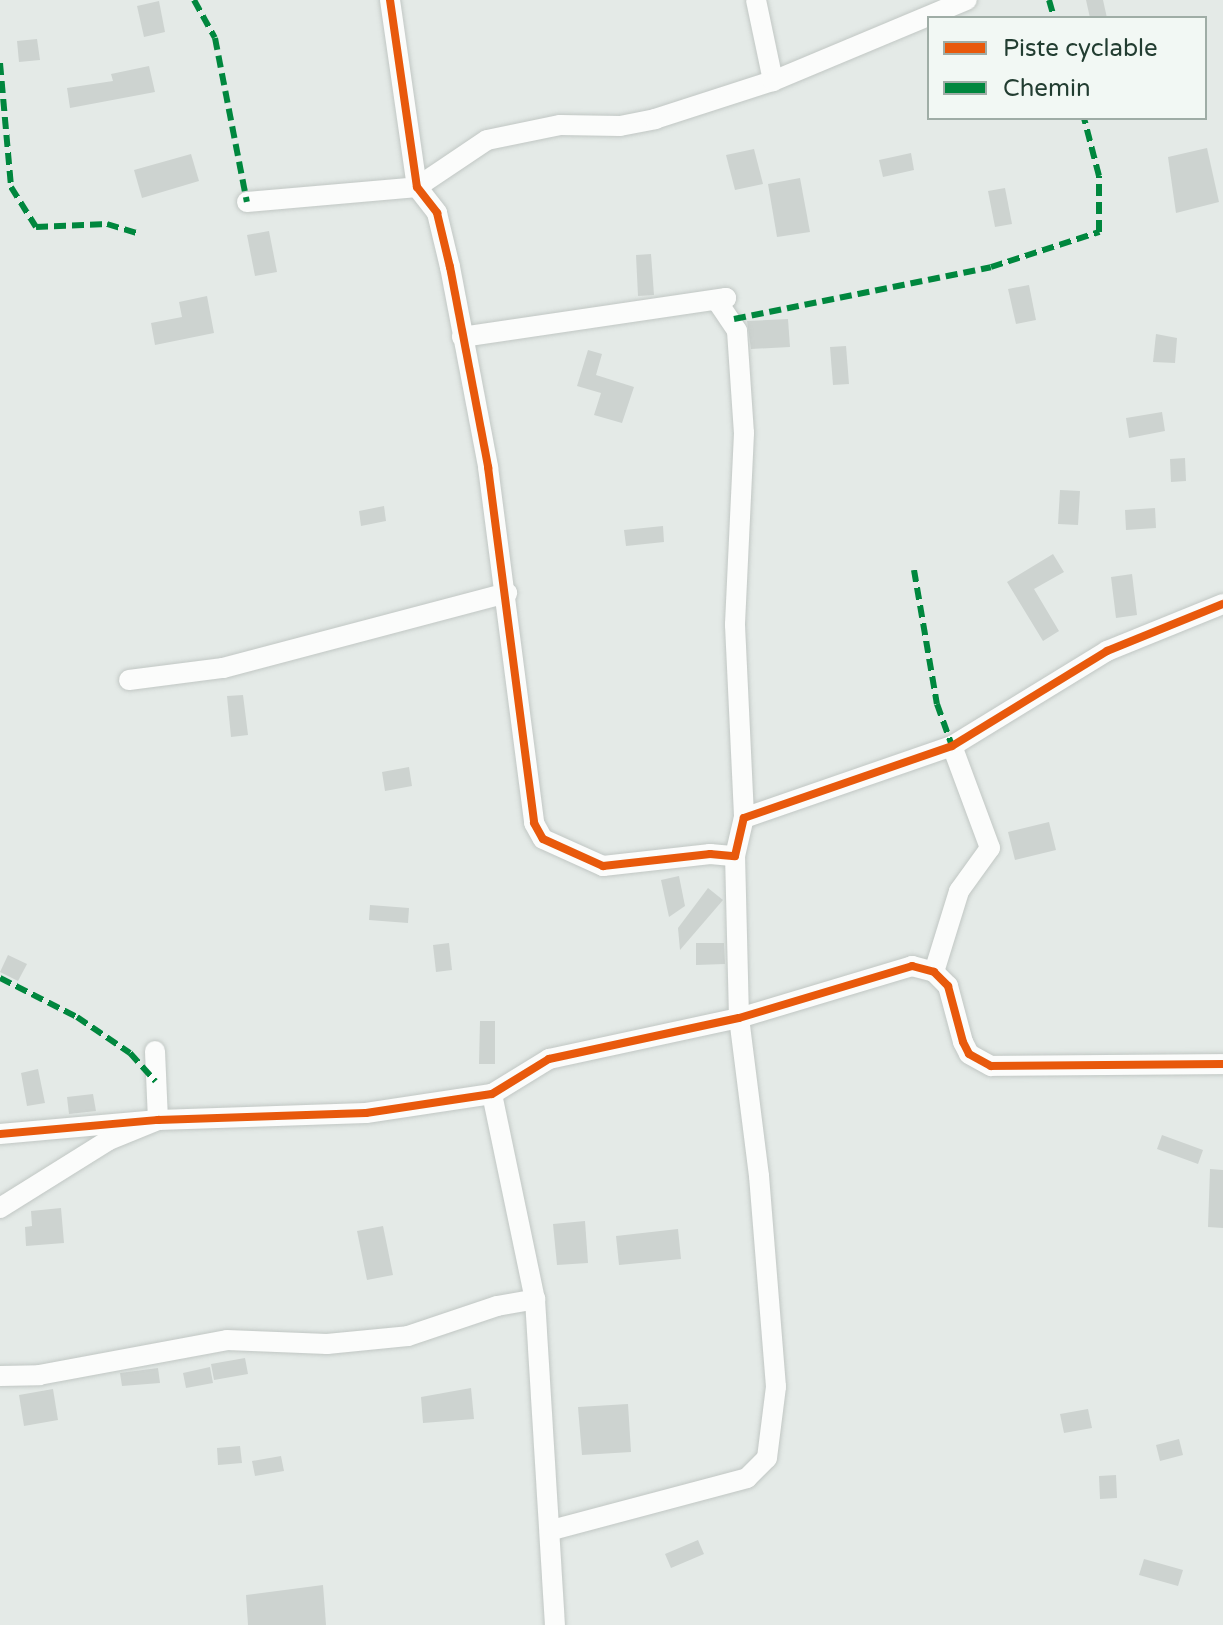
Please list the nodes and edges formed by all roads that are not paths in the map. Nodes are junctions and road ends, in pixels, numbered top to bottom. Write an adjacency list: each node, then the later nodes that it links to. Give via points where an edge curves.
1 (390, 0): 7 (street)
2 (756, 0): 6 (street)
3 (967, 0): 4 (street)
4 (929, 16)
5 (927, 17): 6 (street)
6 (773, 81): 7 (street, via 632,125 560,125 507,133)
7 (417, 187): 8 (street); 9 (street, via 437,213)
8 (247, 202)
9 (462, 337): 10 (street); 14 (street, via 726,298 719,304 737,331 744,433 735,625)
10 (507, 593): 12 (street, via 223,668); 15 (street, via 534,823 543,839 603,866)
11 (1223, 604): 13 (street, via 1107,651)
12 (129, 680)
13 (952, 746): 14 (street); 16 (street, via 990,848 959,891)
14 (744, 818): 15 (street)
15 (735, 856): 17 (street)
16 (934, 972): 17 (street, via 912,966); 19 (street, via 948,986 969,1054 991,1066)
17 (739, 1018): 20 (street, via 549,1059); 26 (street, via 759,1176 776,1387 767,1458 747,1478)
18 (155, 1051): 21 (street)
19 (1223, 1064)
20 (492, 1094): 21 (street, via 366,1113); 24 (street)
21 (158, 1120): 22 (street); 23 (street, via 109,1140)
22 (0, 1134)
23 (0, 1208)
24 (535, 1299): 25 (street, via 408,1336 327,1344 227,1340 39,1375); 26 (street)
25 (0, 1376)
26 (552, 1530): 27 (street)
27 (555, 1625)

